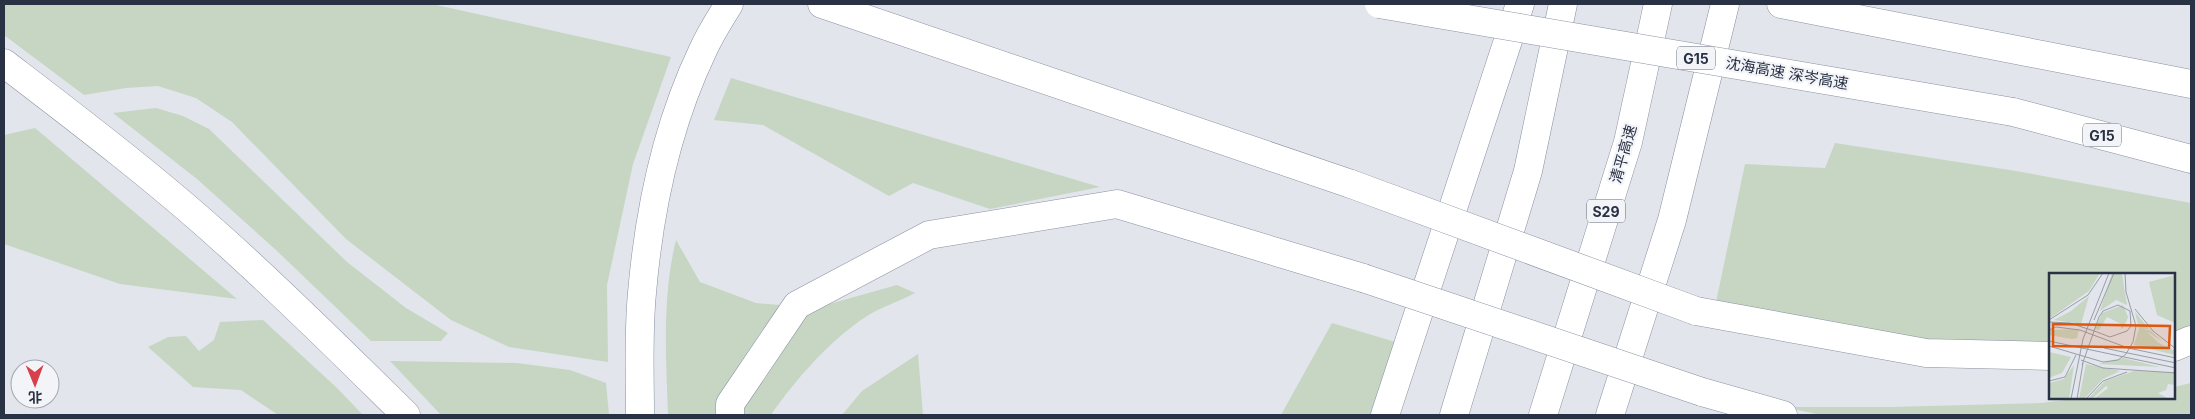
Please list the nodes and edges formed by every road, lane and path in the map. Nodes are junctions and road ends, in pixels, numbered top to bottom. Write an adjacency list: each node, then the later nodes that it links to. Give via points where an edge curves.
1 (729, 4): 16 (highway, via 702,51 662,170 649,234 642,294)
2 (822, 4): 14 (highway, bridge, via 1350,184 1696,311 1926,353)
3 (1379, 4): 11 (highway, 沈海高速 深岑高速 / G15, bridge, via 2014,112)
4 (1520, 4): 18 (highway)
5 (1563, 4): 19 (highway, via 1528,171)
6 (1658, 4): 20 (highway, 清平高速 / S29, via 1628,142)
7 (1725, 4): 21 (highway, via 1672,220)
8 (1781, 4): 10 (highway)
9 (4, 63): 15 (highway, via 104,140 219,236)
10 (2191, 84)
11 (2191, 159)
12 (2191, 340): 13 (highway)
13 (2175, 347)
14 (2049, 356)
15 (406, 415)
16 (640, 415)
17 (730, 415): 22 (highway, bridge, via 730,404 797,305 929,235 1117,204 1363,278 1702,392)
18 (1385, 415)
19 (1454, 415)
20 (1542, 415)
21 (1610, 415)
22 (1783, 415)

